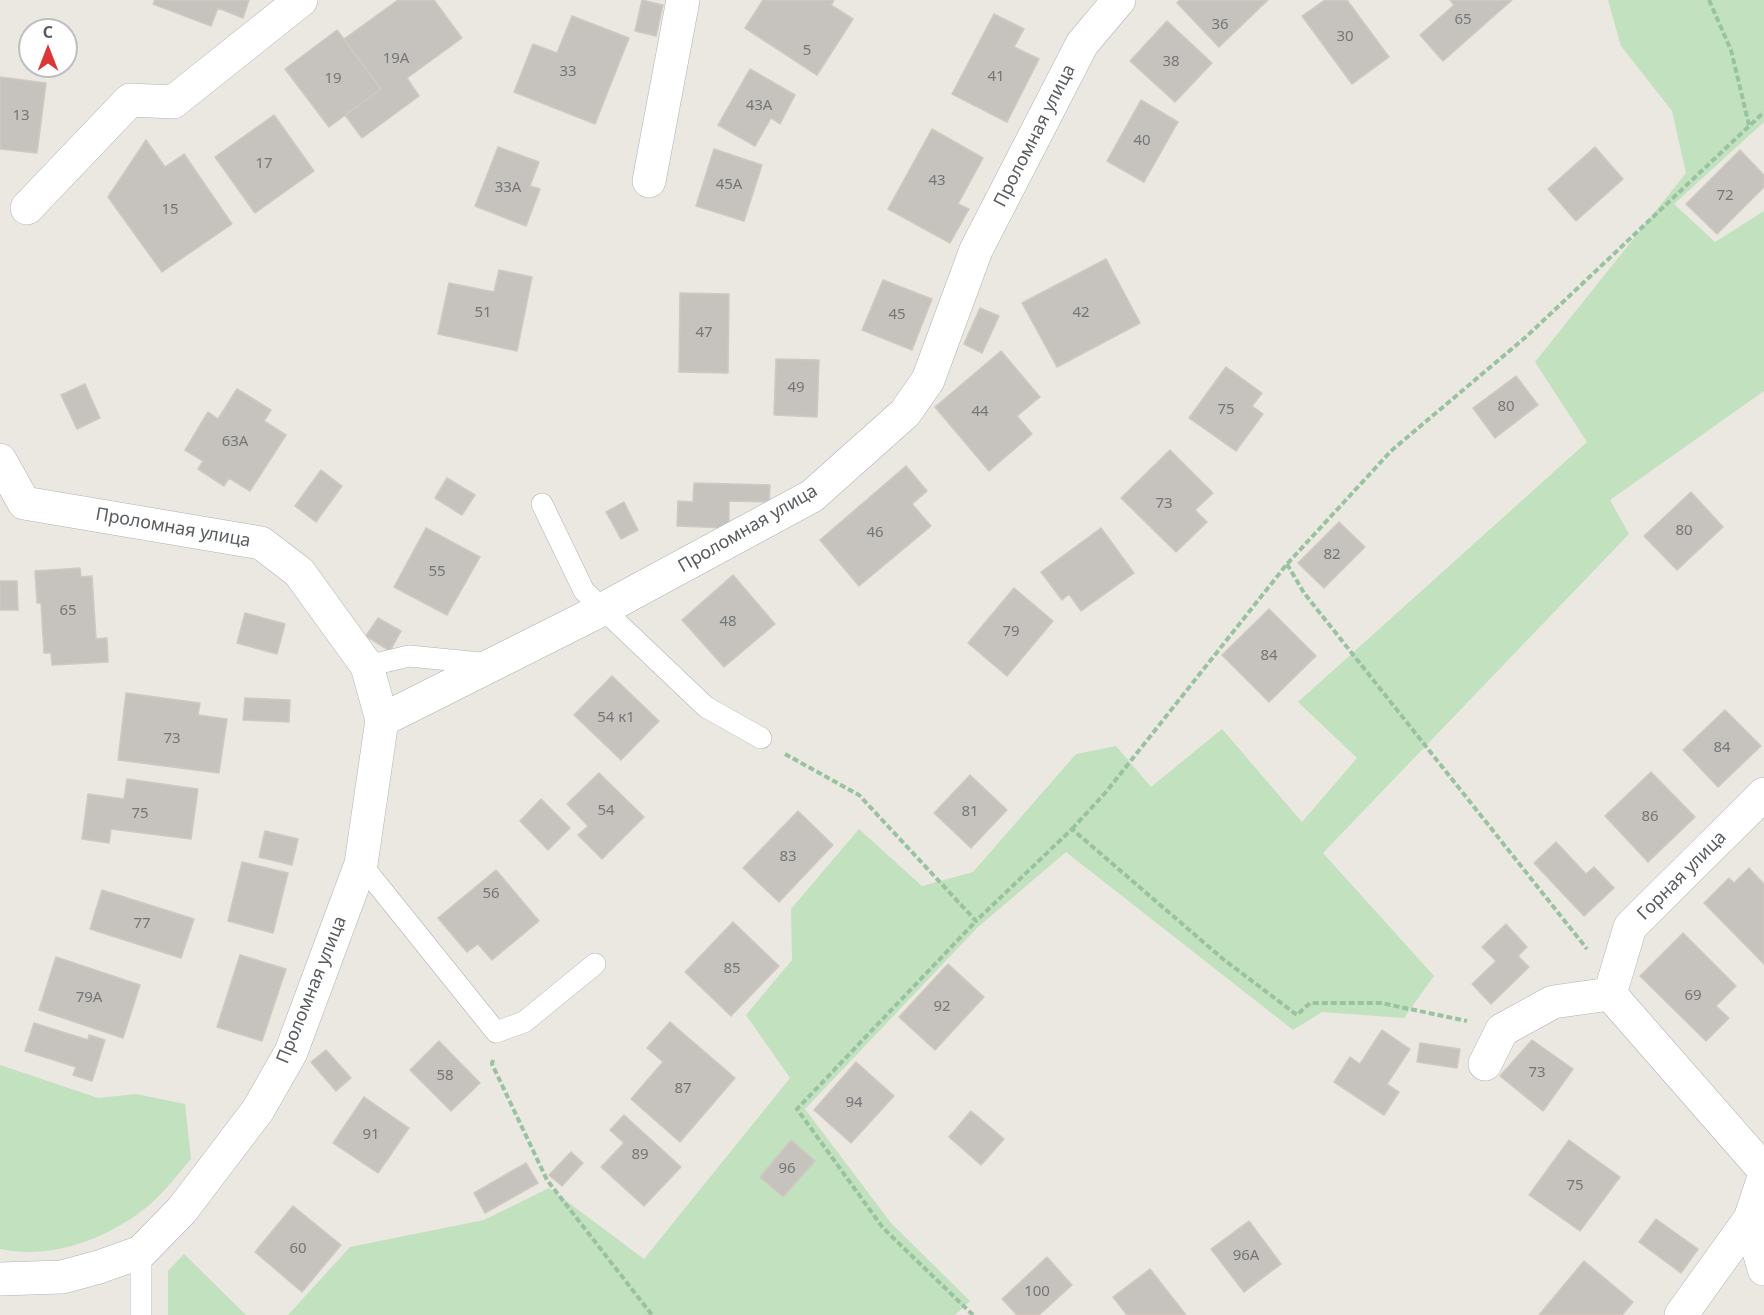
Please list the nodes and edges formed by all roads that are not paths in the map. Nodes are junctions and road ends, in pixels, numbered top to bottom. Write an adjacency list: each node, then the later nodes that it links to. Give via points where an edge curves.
1 (301, 0): 5 (street, via 173,102 130,100)
2 (683, 0): 4 (street)
3 (1119, 0): 8 (street, Проломная улица, via 1082,44 976,250 928,380 905,413 812,496)
4 (649, 181)
5 (27, 208)
6 (0, 460): 10 (street, Проломная улица, via 24,502 261,543 299,572)
7 (542, 504): 8 (lane, via 584,591)
8 (605, 608): 9 (street, Проломная улица); 12 (lane, via 706,707)
9 (494, 664): 10 (lane, via 409,656); 11 (street, Проломная улица)
10 (367, 666): 11 (street, Проломная улица)
11 (382, 720): 14 (street, Проломная улица)
12 (761, 738)
13 (1764, 794): 16 (street, Горная улица, via 1630,927)
14 (361, 864): 15 (lane, via 496,1032 524,1022); 21 (street, Проломная улица, via 291,1052 258,1110 218,1164 182,1210)
15 (595, 964)
16 (1610, 994): 17 (street, via 1553,1002 1502,1030); 18 (street)
17 (1485, 1064)
18 (1764, 1170)
19 (1764, 1177): 20 (street)
20 (1750, 1220): 22 (street); 25 (street)
21 (141, 1252): 23 (street, Проломная улица, via 62,1277); 24 (lane)
22 (1764, 1269)
23 (0, 1279)
24 (141, 1315)
25 (1681, 1315)

